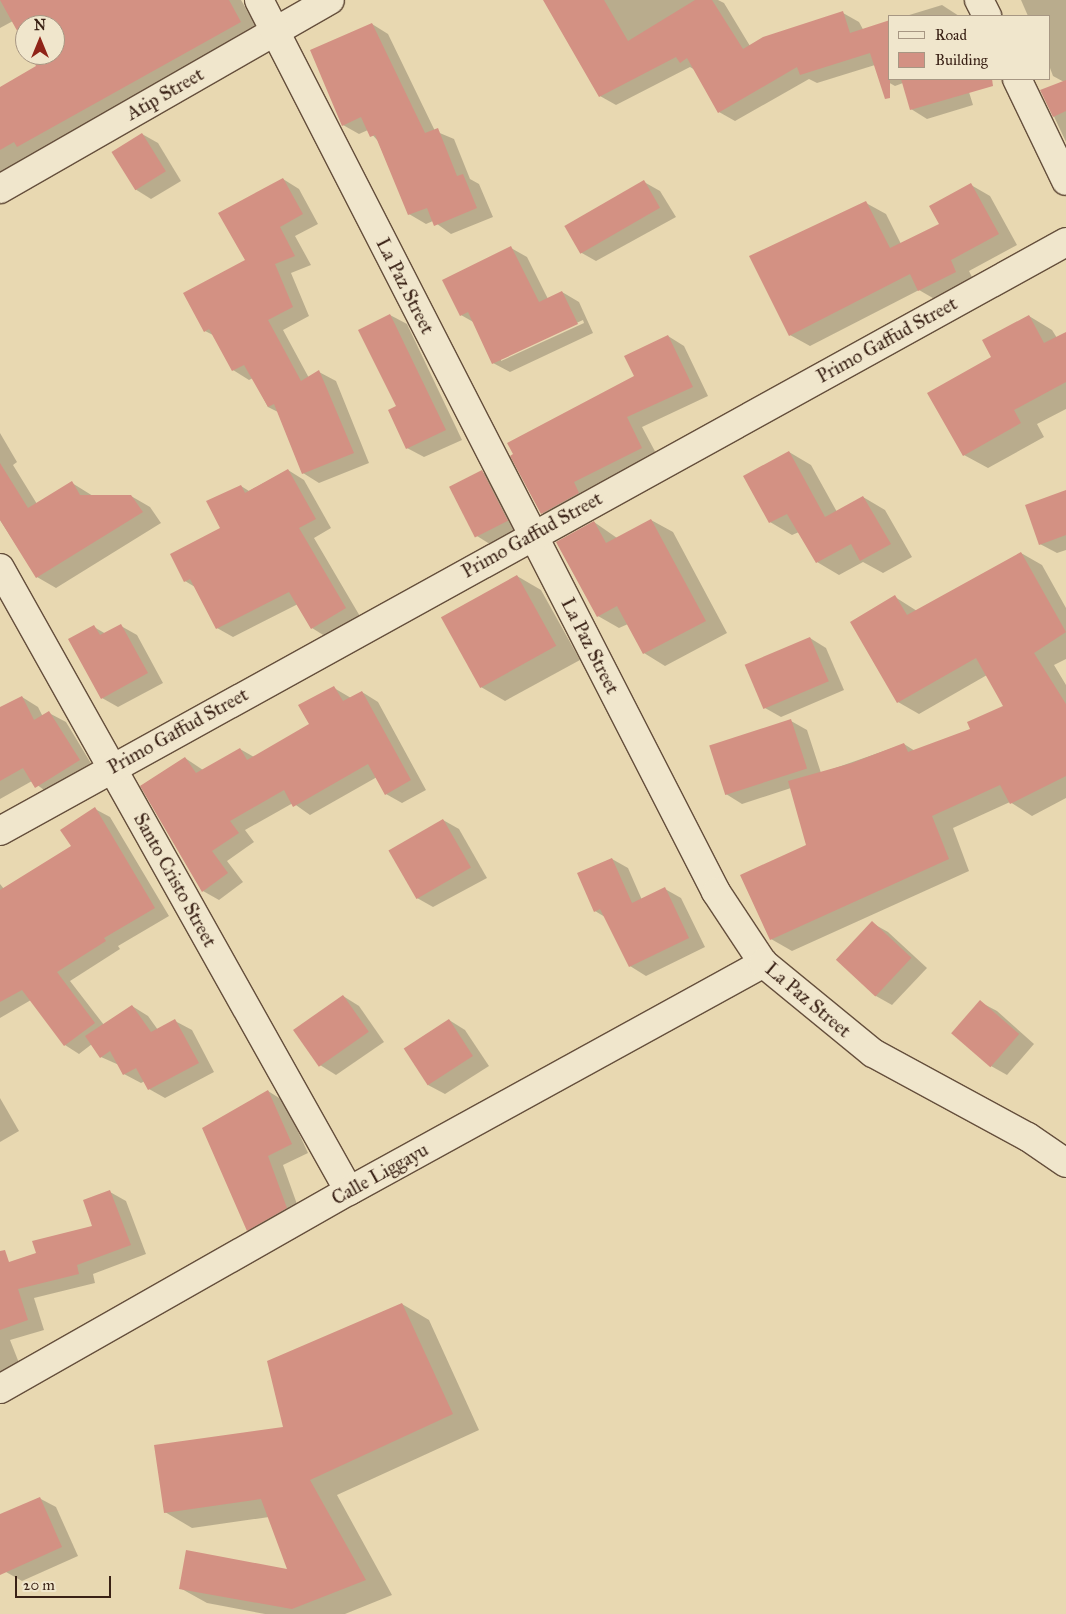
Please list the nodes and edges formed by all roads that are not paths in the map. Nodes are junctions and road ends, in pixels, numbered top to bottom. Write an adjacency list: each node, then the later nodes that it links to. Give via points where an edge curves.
1 (259, 0): 5 (street, La Paz Street)
2 (330, 0): 5 (street, Atip Street)
3 (979, 0): 4 (street)
4 (986, 15)
5 (275, 30): 8 (street, Atip Street); 10 (street, La Paz Street)
6 (1017, 80): 7 (street)
7 (1066, 181)
8 (0, 189)
9 (1066, 242): 10 (street, Primo Gaffud Street)
10 (532, 534): 12 (street, Primo Gaffud Street); 14 (street, La Paz Street, via 716,892)
11 (0, 568): 12 (street, Santo Cristo Street)
12 (112, 767): 13 (street, Primo Gaffud Street); 16 (street, Santo Cristo Street)
13 (0, 831)
14 (762, 963): 15 (street, La Paz Street, via 873,1053 1028,1137); 16 (street, Calle Liggayu)
15 (1066, 1163)
16 (349, 1191): 17 (street, Calle Liggayu)
17 (0, 1389)

